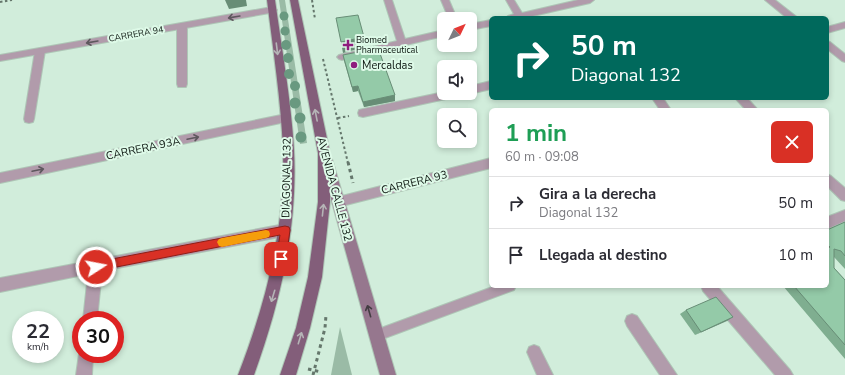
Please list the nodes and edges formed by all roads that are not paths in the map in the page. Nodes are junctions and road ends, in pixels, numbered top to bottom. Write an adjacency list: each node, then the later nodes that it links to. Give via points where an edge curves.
1 (271, 0): 8 (main road)
2 (294, 0): 34 (main road, AVENIDA CALLE 132, one-way to 2)
3 (388, 0): 19 (street)
4 (445, 0): 9 (lane)
5 (510, 0): 10 (street)
6 (588, 0): 11 (street)
7 (769, 0): 12 (street)
8 (272, 10): 15 (street, CARRERA 94, one-way to 15); 32 (main road, one-way to 32)
9 (450, 12)
10 (515, 16)
11 (519, 16)
12 (790, 16)
13 (489, 23): 16 (street)
14 (845, 25): 17 (street)
15 (182, 26): 21 (street, CARRERA 94, one-way to 21); 25 (street)
16 (477, 26)
17 (829, 29)
18 (437, 35): 19 (street)
19 (402, 43): 22 (street)
20 (829, 46): 24 (street)
21 (40, 51): 23 (street, CARRERA 94); 33 (street)
22 (342, 57)
23 (0, 58)
24 (845, 59)
25 (182, 84)
26 (489, 85): 27 (street)
27 (477, 88)
28 (437, 97): 31 (street)
29 (742, 100): 30 (street)
30 (751, 108)
31 (363, 113)
32 (286, 118): 36 (street, CARRERA 93A, one-way to 32); 42 (main road, DIAGONAL 132, via 288,170)
33 (29, 119)
34 (324, 153): 39 (main road, AVENIDA CALLE 132); 54 (main road, one-way to 34, via 315,277 324,202)
35 (489, 163): 39 (street, CARRERA 93)
36 (0, 178)
37 (829, 181): 38 (street)
38 (845, 196)
39 (338, 202): 49 (main road, AVENIDA CALLE 132, one-way to 39)
40 (845, 215): 41 (street)
41 (829, 222)
42 (285, 230): 43 (street); 53 (main road, DIAGONAL 132, one-way to 53, via 275,288 258,346)
43 (96, 267): 44 (street); 47 (street)
44 (0, 286)
45 (505, 288): 49 (lane)
46 (710, 288): 58 (street)
47 (91, 311)
48 (632, 321): 57 (street)
49 (376, 335): 55 (main road, AVENIDA CALLE 132)
50 (534, 352): 56 (street)
51 (85, 363): 52 (street)
52 (84, 375)
53 (246, 375)
54 (288, 375)
55 (388, 375)
56 (545, 375)
57 (669, 375)
58 (785, 375)

